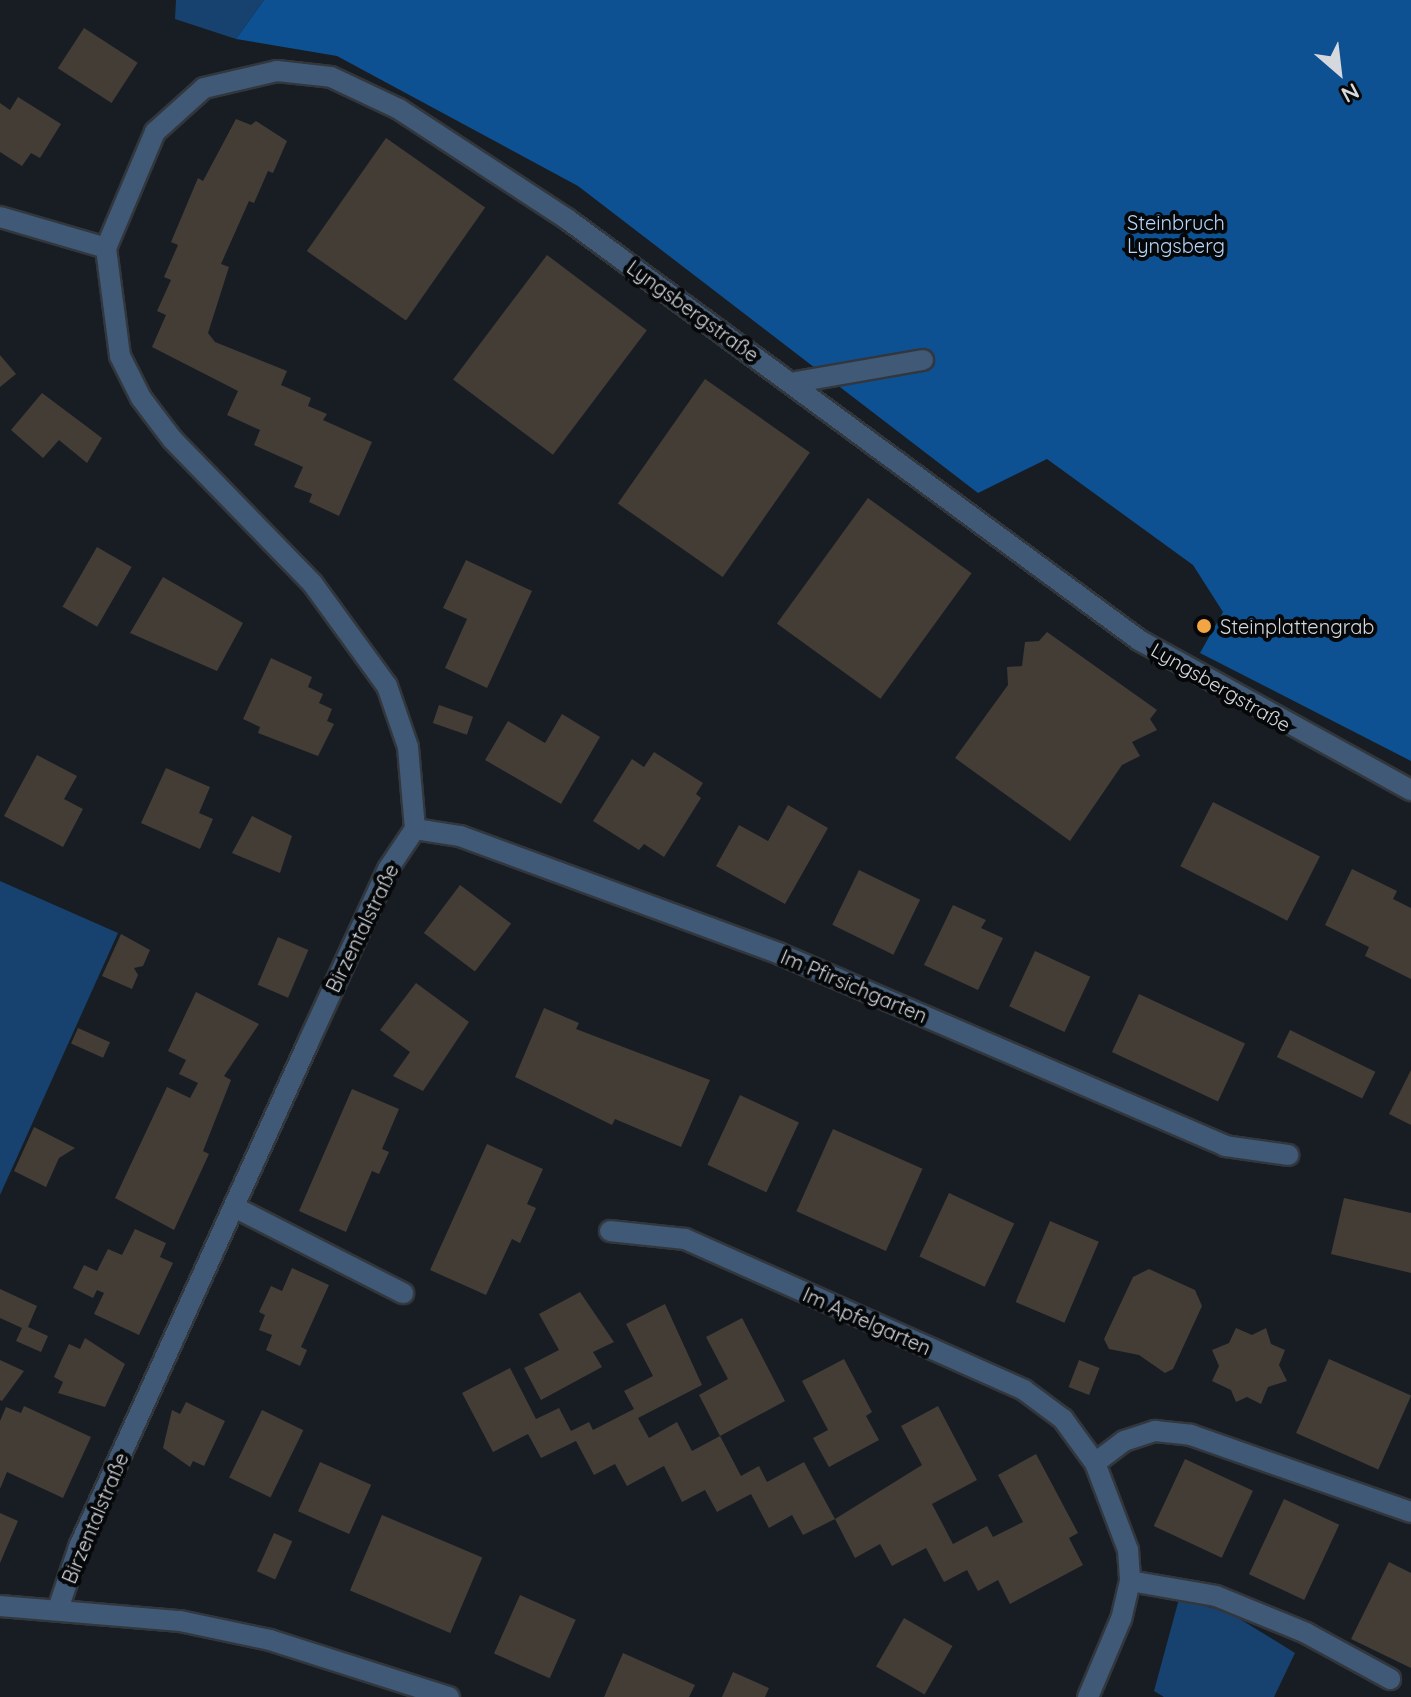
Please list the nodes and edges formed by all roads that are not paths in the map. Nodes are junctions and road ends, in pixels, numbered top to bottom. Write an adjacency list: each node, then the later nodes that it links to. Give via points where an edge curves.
1 (0, 217): 2 (street)
2 (106, 248): 4 (street, Lyngsbergstraße, via 155,132 204,88 277,71 331,77 399,109 567,219); 6 (street, via 120,356 141,398 313,584 387,686 408,747)
3 (923, 360): 4 (street)
4 (791, 383): 5 (street, Lyngsbergstraße, via 1139,640)
5 (1411, 790)
6 (415, 829): 7 (street, Im Pfirsichgarten, via 460,836 780,954 1225,1146); 8 (street, Birzentalstraße, via 388,869)
7 (1288, 1155)
8 (234, 1207): 10 (street); 15 (street, Birzentalstraße, via 79,1547)
9 (610, 1231): 11 (street, Im Apfelgarten, via 685,1239 1024,1390 1063,1419)
10 (403, 1293)
11 (1095, 1463): 12 (street, via 1124,1441 1155,1431 1191,1435); 13 (street, Im Apfelgarten, via 1128,1550)
12 (1411, 1512)
13 (1130, 1581): 16 (street, via 1216,1596 1306,1633); 18 (street, Im Apfelgarten, via 1111,1654)
14 (0, 1606): 15 (street)
15 (58, 1609): 17 (street, via 180,1621 270,1640)
16 (1390, 1679)
17 (449, 1697)
18 (1088, 1697)

